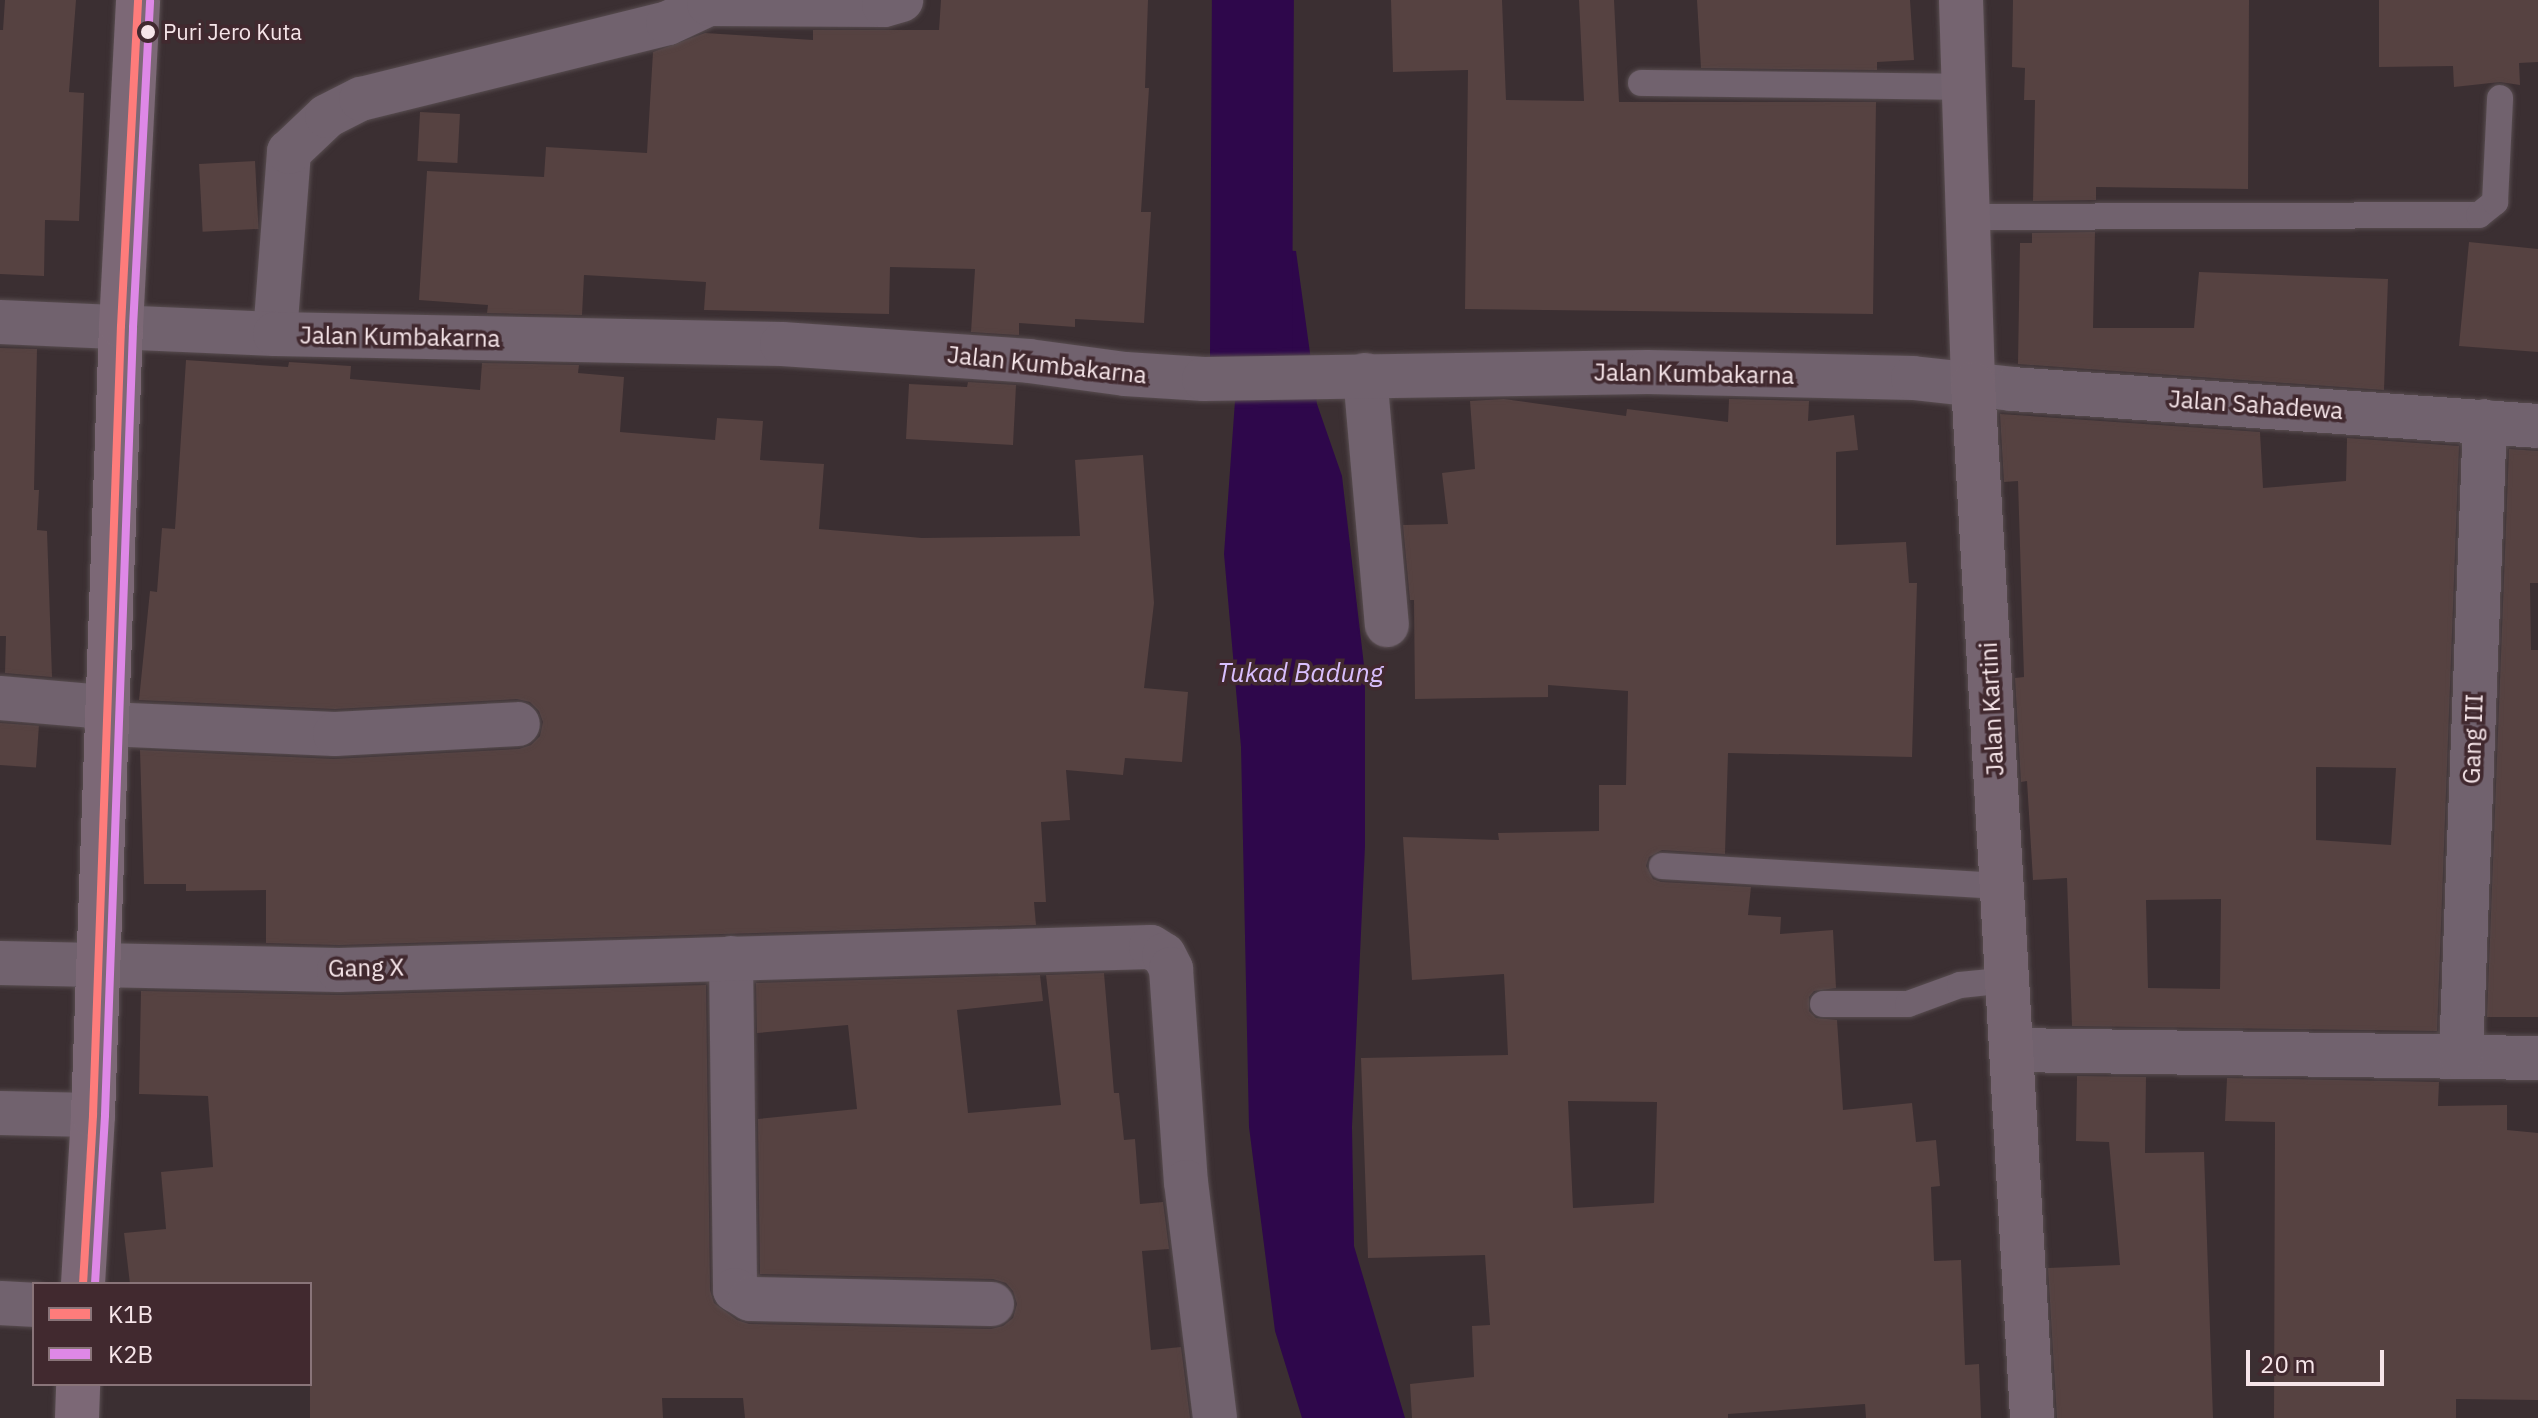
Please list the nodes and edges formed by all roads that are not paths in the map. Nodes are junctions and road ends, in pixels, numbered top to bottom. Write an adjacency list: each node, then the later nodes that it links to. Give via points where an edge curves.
1 (138, 0): 9 (highway)
2 (901, 0): 10 (street, via 884,5 709,4 668,23 361,99 327,116 289,152)
3 (1961, 0): 5 (main road, Jalan Kartini)
4 (1641, 83): 5 (lane)
5 (1962, 87): 7 (main road, Jalan Kartini)
6 (2500, 98): 7 (lane, via 2495,202 2479,215)
7 (1966, 217): 12 (main road, Jalan Kartini)
8 (0, 322): 9 (street, Jalan Kumbakarna)
9 (121, 326): 10 (street, Jalan Kumbakarna); 17 (highway)
10 (275, 334): 11 (street, Jalan Kumbakarna, via 782,344 1204,379)
11 (1346, 375): 12 (street, Jalan Kumbakarna, via 1648,372); 15 (street)
12 (1973, 384): 13 (street, Jalan Sahadewa); 20 (main road, Jalan Kartini)
13 (2485, 421): 14 (street, Jalan Sahadewa); 27 (street, Gang III)
14 (2538, 426)
15 (1387, 625)
16 (0, 698): 17 (street)
17 (106, 716): 18 (street, via 335,734); 22 (highway)
18 (518, 724)
19 (1662, 866): 20 (lane)
20 (2003, 886): 24 (main road, Jalan Kartini)
21 (731, 958): 22 (street, Gang X, via 339,970); 33 (street, via 735,1290 750,1299); 37 (street, Gang X, via 1140,945 1164,955 1171,969 1186,1182)
22 (97, 962): 23 (street, Gang X); 30 (highway)
23 (0, 963)
24 (2008, 980): 25 (lane, via 1960,985 1908,1004); 26 (main road, Jalan Kartini)
25 (1823, 1004)
26 (2012, 1050): 27 (street); 38 (main road, Jalan Kartini)
27 (2461, 1056): 28 (street)
28 (2538, 1058)
29 (0, 1113): 30 (street)
30 (93, 1115): 31 (highway)
31 (83, 1282)
32 (0, 1303): 34 (street)
33 (992, 1304)
34 (32, 1305)
35 (78, 1386): 36 (highway)
36 (77, 1418)
37 (1215, 1418)
38 (2032, 1418)

